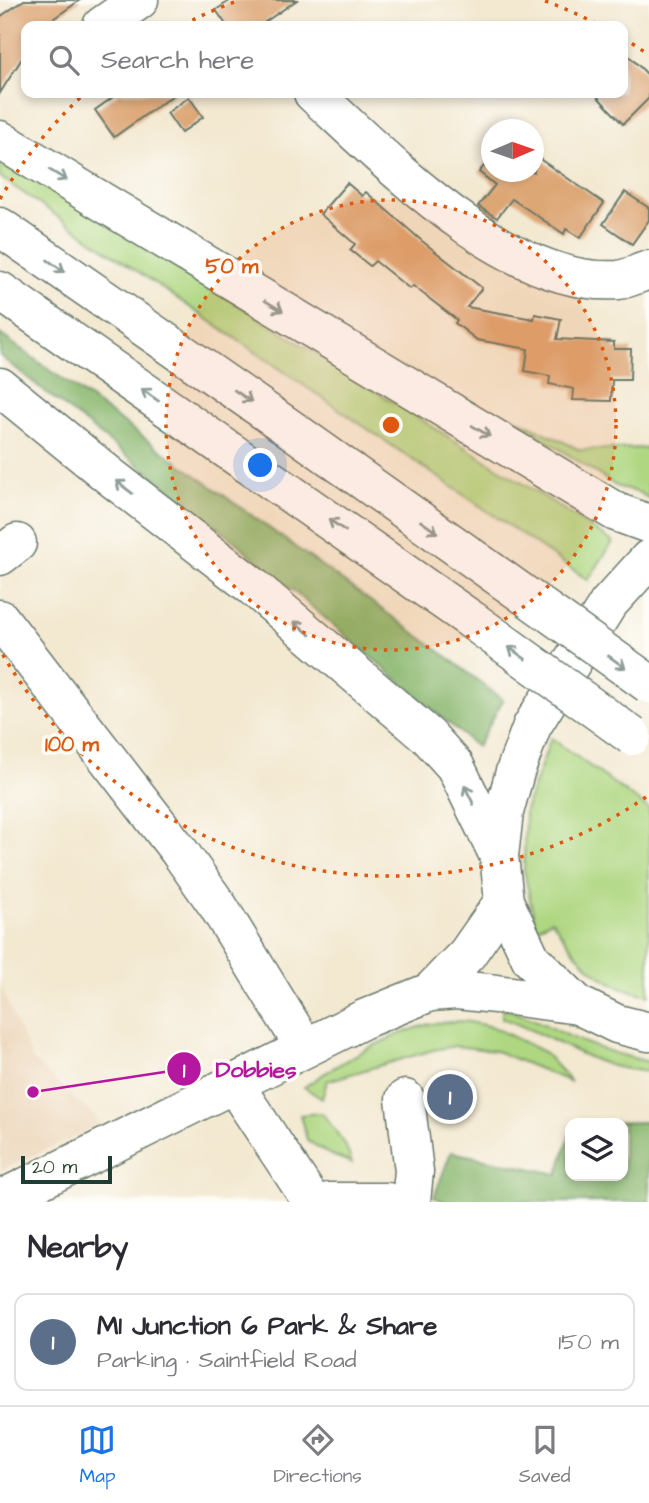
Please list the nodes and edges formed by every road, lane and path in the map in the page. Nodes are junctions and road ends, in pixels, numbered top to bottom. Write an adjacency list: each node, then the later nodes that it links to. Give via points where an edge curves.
1 (139, 0): 2 (main road)
2 (109, 21)
3 (318, 98): 6 (main road, via 410,182 471,229 525,260 580,278 620,280)
4 (0, 140): 9 (main road, one-way to 9, via 616,512)
5 (0, 227): 12 (main road, one-way to 12, bridge)
6 (649, 270)
7 (0, 291): 13 (main road, one-way to 7, bridge)
8 (0, 387): 14 (main road, one-way to 8, via 455,766 428,736 251,586)
9 (649, 524)
10 (649, 559): 14 (main road, via 608,604 532,726 504,812)
11 (0, 619): 19 (main road, via 210,895)
12 (649, 684)
13 (641, 742)
14 (499, 856): 15 (main road)
15 (503, 901): 16 (main road, via 467,954); 17 (main road, via 531,959)
16 (430, 992): 17 (main road, via 457,990); 19 (main road)
17 (578, 1006): 18 (main road)
18 (649, 1032)
19 (305, 1048): 20 (main road)
20 (236, 1083): 22 (main road); 23 (main road)
21 (405, 1100): 26 (main road, via 414,1171)
22 (0, 1200)
23 (312, 1202)
24 (329, 1202): 25 (main road)
25 (387, 1202)
26 (411, 1202)

